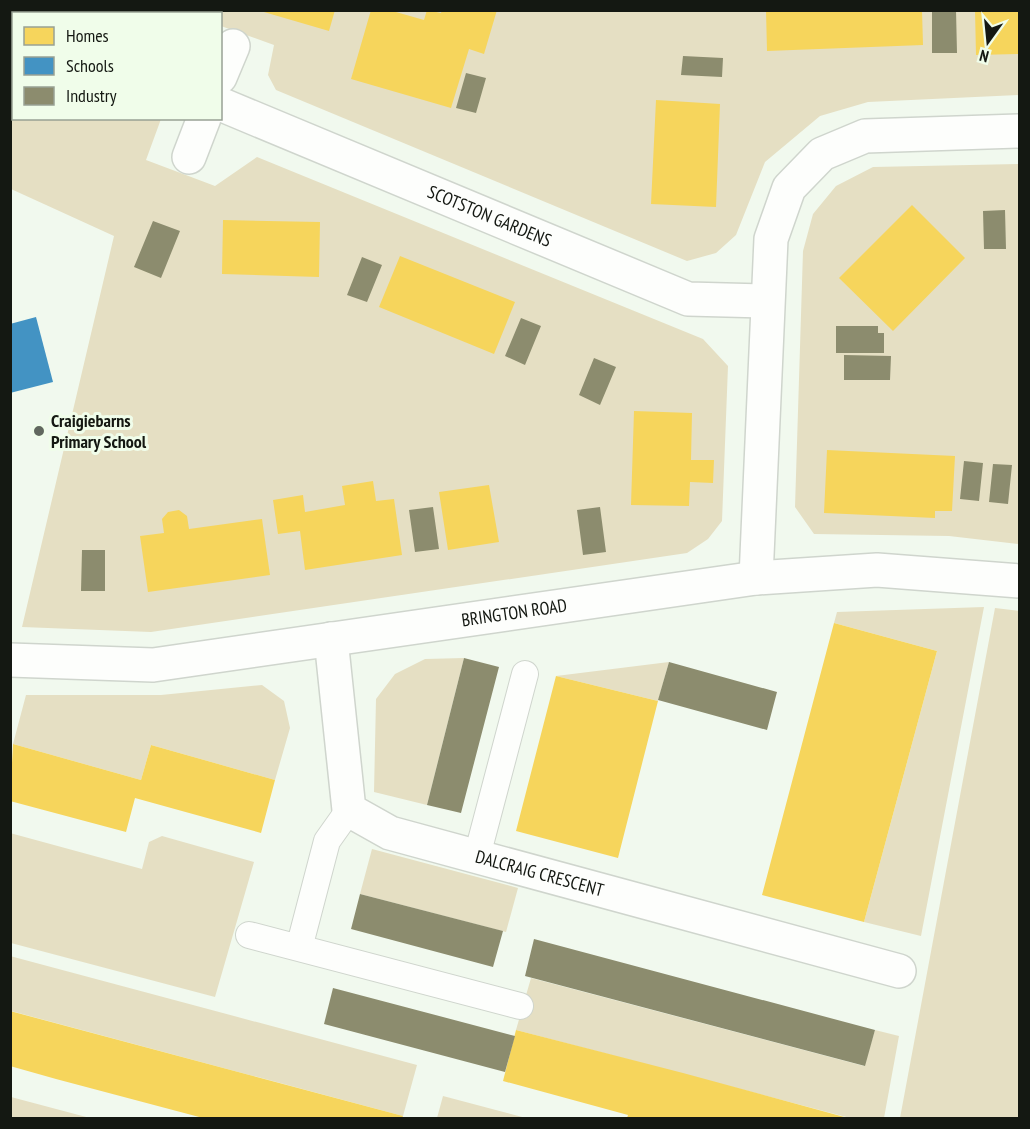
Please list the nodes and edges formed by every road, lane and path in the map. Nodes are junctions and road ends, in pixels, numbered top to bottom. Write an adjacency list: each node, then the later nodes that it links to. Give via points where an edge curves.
1 (233, 45): 2 (street)
2 (222, 72)
3 (222, 105): 7 (street, SCOTSTON GARDENS, via 688,299)
4 (203, 120): 6 (street)
5 (1020, 131): 7 (street, via 866,136 822,154 789,188 771,239)
6 (189, 157)
7 (766, 301): 8 (street)
8 (756, 578): 9 (street, BRINGTON ROAD, via 876,570); 10 (street, BRINGTON ROAD)
9 (1020, 581)
10 (331, 639): 11 (street, BRINGTON ROAD, via 153,665); 13 (street)
11 (10, 660)
12 (525, 674): 14 (lane)
13 (349, 810): 14 (street, DALCRAIG CRESCENT, via 390,832); 16 (lane, via 327,842)
14 (477, 856): 17 (street, DALCRAIG CRESCENT)
15 (249, 935): 16 (lane)
16 (299, 948): 18 (lane)
17 (899, 971)
18 (519, 1006)

